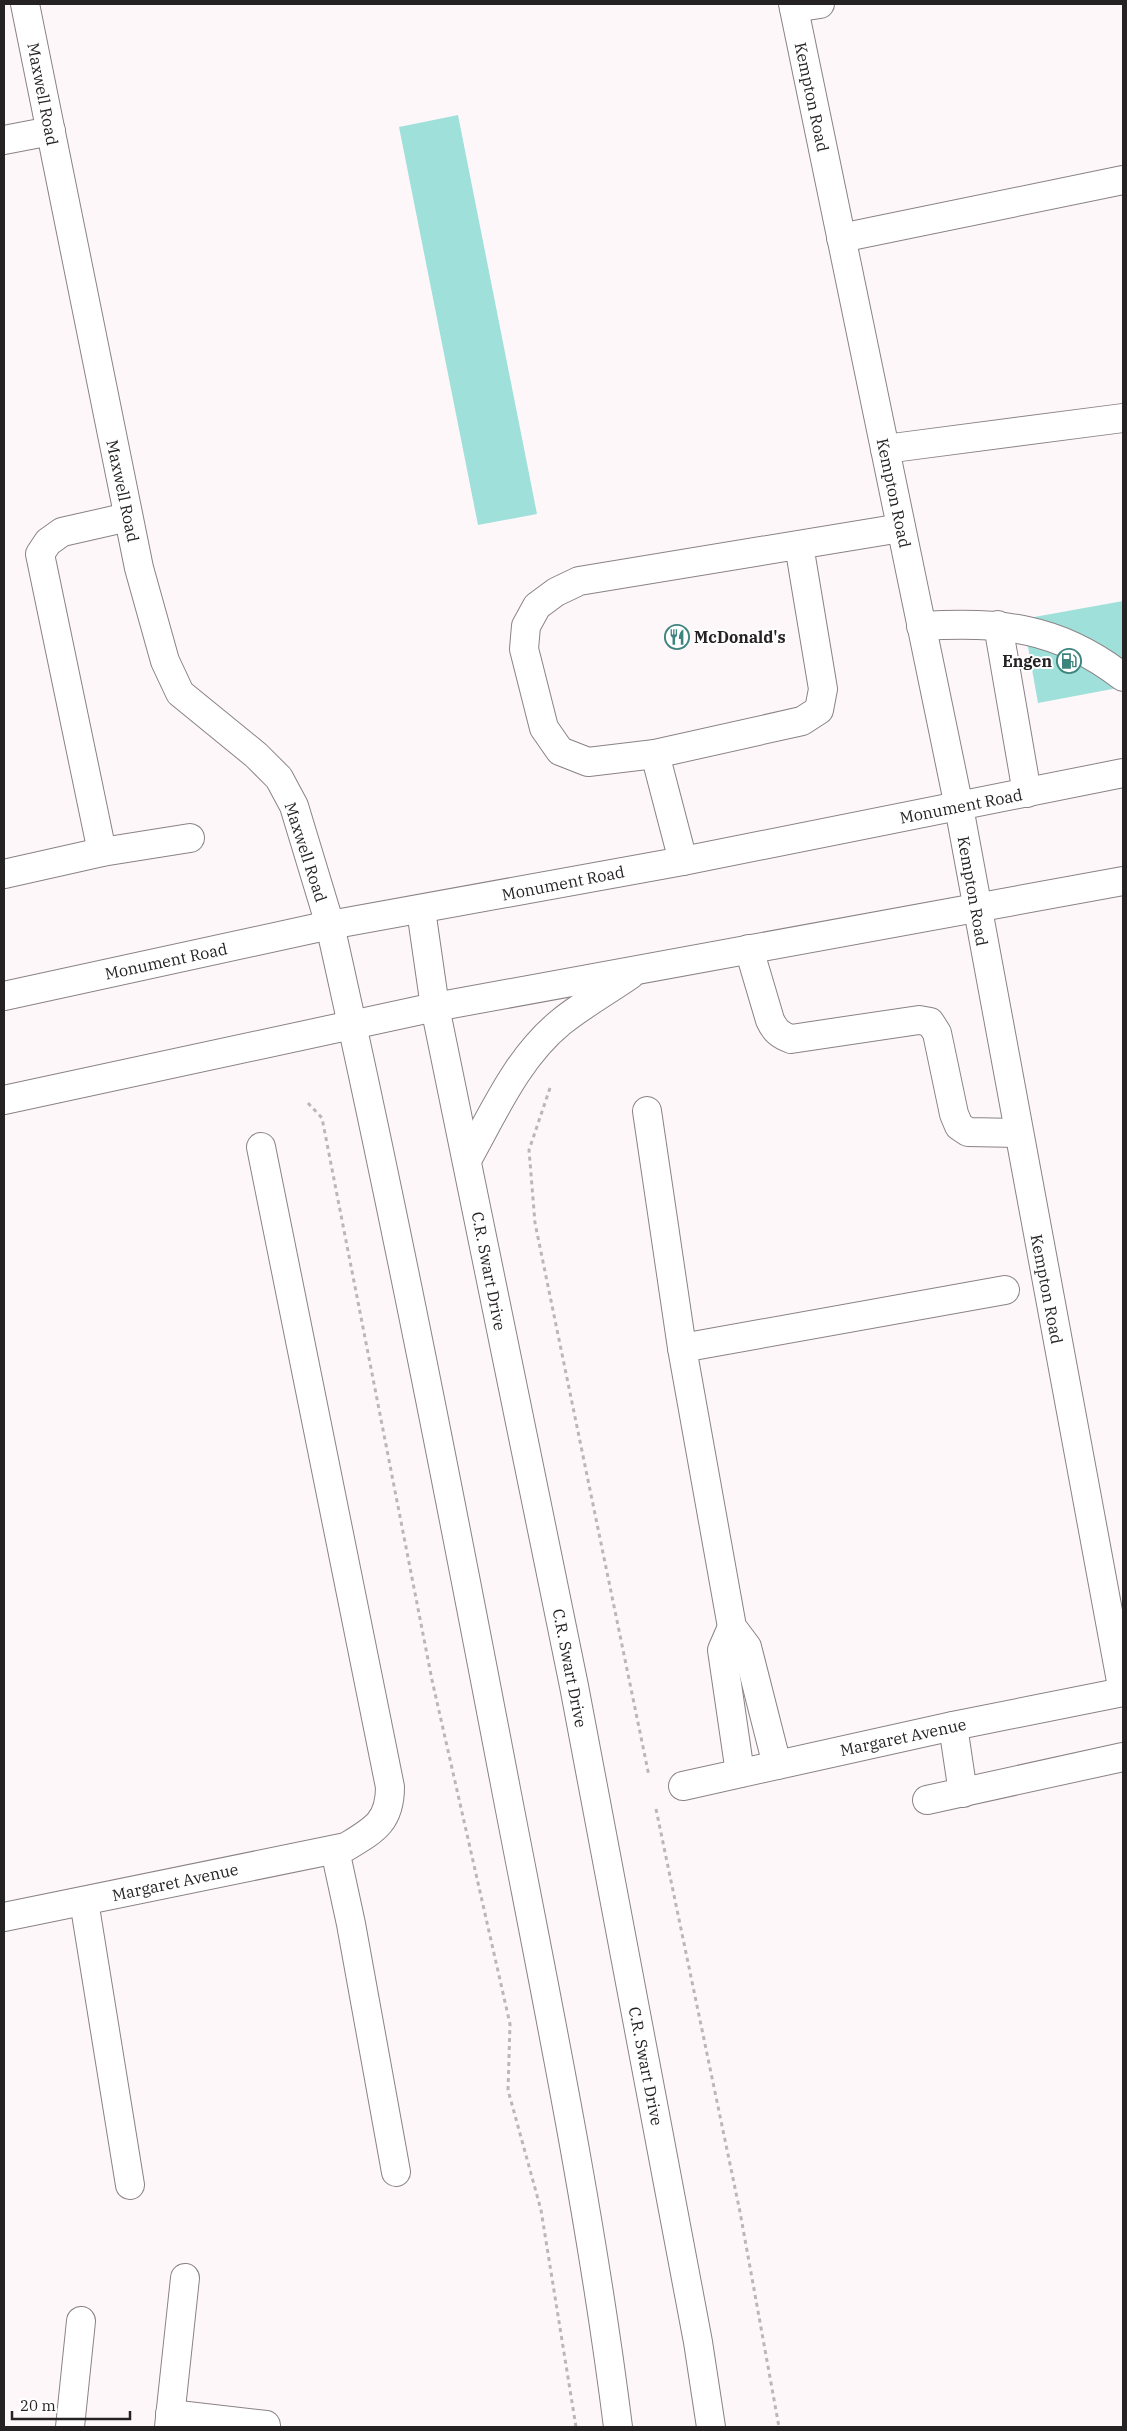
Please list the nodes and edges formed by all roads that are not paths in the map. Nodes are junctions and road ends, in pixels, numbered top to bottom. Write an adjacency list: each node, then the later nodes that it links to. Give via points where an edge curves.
1 (820, 4): 3 (main road)
2 (18, 6): 4 (main road, Maxwell Road)
3 (793, 6): 7 (main road, Kempton Road)
4 (51, 131): 5 (main road); 10 (main road, Maxwell Road)
5 (4, 140)
6 (1123, 180): 7 (main road)
7 (841, 238): 9 (main road, Kempton Road)
8 (1123, 418): 9 (main road)
9 (885, 449): 11 (main road, Kempton Road)
10 (128, 517): 21 (main road, via 62,532 48,542 40,554); 27 (main road, Maxwell Road, via 165,661 180,693 279,778 294,806)
11 (901, 528): 12 (main road); 14 (main road, Kempton Road)
12 (799, 545): 16 (main road, via 823,689 819,710 802,721); 16 (main road, via 579,581 537,606 526,626 524,649 544,728 560,751 588,762)
13 (998, 625): 14 (main road); 15 (main road, via 1041,634 1072,646); 18 (main road)
14 (921, 626): 19 (main road, Kempton Road)
15 (1123, 677)
16 (655, 754): 22 (main road)
17 (1123, 773): 18 (main road, Monument Road)
18 (1027, 793): 19 (main road, Monument Road)
19 (959, 807): 22 (main road, Monument Road); 25 (main road, Kempton Road)
20 (190, 838): 21 (main road)
21 (102, 852): 23 (main road)
22 (683, 861): 26 (main road, Monument Road)
23 (4, 874)
24 (1123, 881): 25 (main road)
25 (976, 908): 28 (main road); 35 (main road, Kempton Road)
26 (421, 910): 27 (main road, Monument Road); 31 (main road, C.R. Swart Drive)
27 (330, 925): 30 (main road, Monument Road); 32 (main road)
28 (750, 950): 29 (main road); 35 (main road, via 770,1020 781,1035 791,1039 919,1020 930,1022 937,1033 959,1126 968,1132)
29 (637, 970): 31 (main road); 37 (main road, via 560,1023 528,1056 511,1079)
30 (4, 996)
31 (435, 1007): 32 (main road); 37 (main road, C.R. Swart Drive)
32 (352, 1023): 33 (main road); 60 (main road, via 457,1533 561,2075)
33 (4, 1100)
34 (647, 1111): 39 (main road)
35 (1018, 1133): 41 (main road, Kempton Road)
36 (261, 1147): 49 (main road, Margaret Avenue, via 390,1786 390,1803 374,1830)
37 (467, 1160): 56 (main road, C.R. Swart Drive, via 574,1686)
38 (1005, 1290): 39 (main road)
39 (682, 1348): 40 (main road)
40 (732, 1627): 44 (main road, via 746,1647); 45 (main road, via 722,1650)
41 (1123, 1692): 42 (main road, Margaret Avenue)
42 (953, 1726): 44 (main road, Margaret Avenue); 47 (main road)
43 (1123, 1757): 47 (main road)
44 (777, 1765): 45 (main road, Margaret Avenue)
45 (740, 1773): 46 (main road, Margaret Avenue)
46 (683, 1786)
47 (962, 1792): 48 (main road)
48 (927, 1800)
49 (340, 1848): 50 (main road, Margaret Avenue); 52 (main road)
50 (84, 1900): 51 (main road, Margaret Avenue); 53 (main road)
51 (4, 1916)
52 (396, 2172)
53 (130, 2185)
54 (185, 2278): 57 (main road)
55 (82, 2321): 59 (main road)
56 (698, 2342): 61 (main road, C.R. Swart Drive); 62 (main road)
57 (169, 2420): 58 (main road)
58 (266, 2424)
59 (70, 2427)
60 (618, 2427)
61 (711, 2427)
62 (726, 2427)

